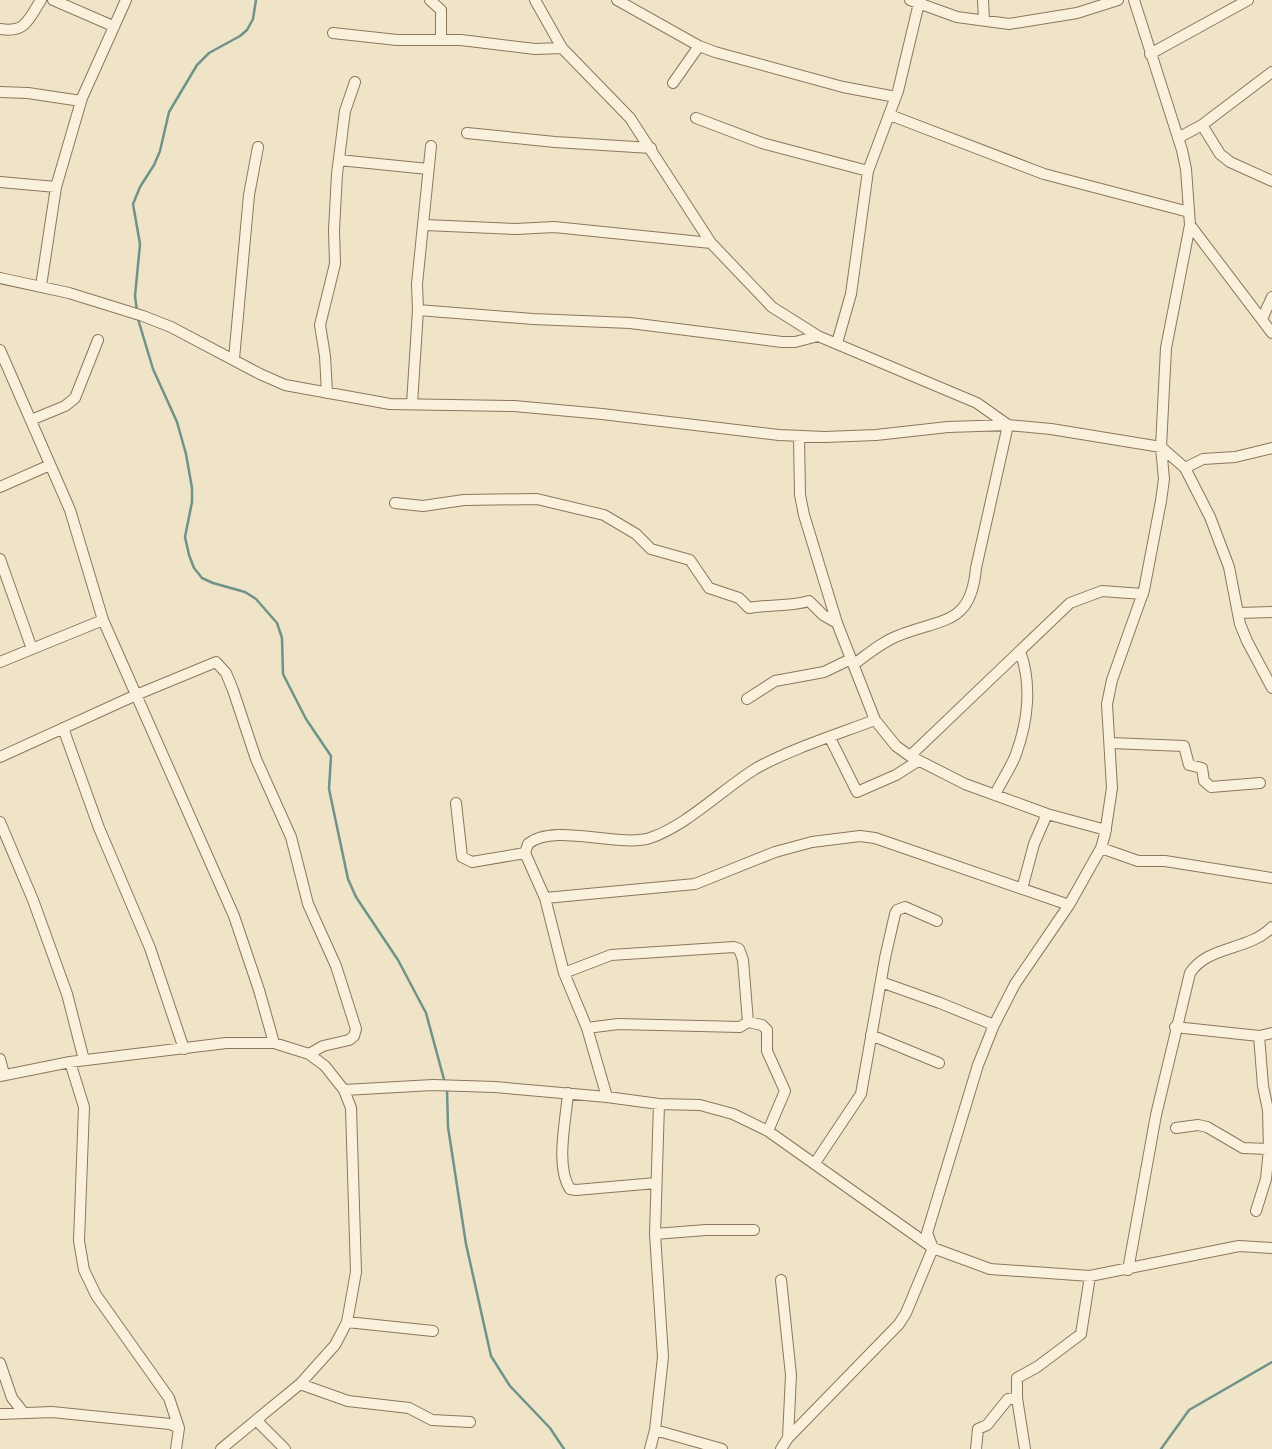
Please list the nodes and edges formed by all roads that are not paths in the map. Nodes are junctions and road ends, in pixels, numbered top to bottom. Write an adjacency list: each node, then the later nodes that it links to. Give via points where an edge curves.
1 (41, 0): 15 (street, via 24,26 15,31)
2 (53, 0): 14 (street)
3 (126, 0): 14 (street)
4 (430, 0): 17 (street, via 441,10)
5 (535, 0): 19 (street)
6 (617, 0): 18 (street)
7 (983, 0): 13 (street)
8 (1118, 0): 12 (street)
9 (1134, 0): 20 (street)
10 (1248, 0): 20 (street)
11 (915, 1): 13 (street, via 957,17); 25 (street)
12 (1106, 2): 13 (street, via 1078,13 1009,24)
13 (984, 20)
14 (113, 26): 26 (street)
15 (0, 29)
16 (333, 34): 17 (street)
17 (441, 40): 19 (street, via 534,49)
18 (699, 46): 23 (street); 25 (street, via 843,87)
19 (562, 48): 34 (street, via 630,118)
20 (1150, 54): 31 (street)
21 (1272, 72): 29 (street)
22 (355, 82): 35 (street, via 345,111)
23 (673, 83)
24 (0, 92): 26 (street)
25 (896, 97): 27 (street)
26 (81, 101): 40 (street)
27 (890, 115): 37 (street); 41 (street, via 1044,174)
28 (696, 118): 37 (street, via 762,143)
29 (1202, 125): 31 (street); 38 (street, via 1220,154 1230,162)
30 (467, 133): 34 (street)
31 (1178, 138): 41 (street, via 1186,169)
32 (431, 146): 36 (street)
33 (258, 147): 55 (street, via 249,195)
34 (651, 148): 44 (street)
35 (339, 160): 36 (street); 56 (street, via 335,264 320,325)
36 (428, 168): 42 (street)
37 (868, 171): 53 (street, via 851,294)
38 (1272, 180)
39 (0, 182): 40 (street)
40 (56, 187): 46 (street)
41 (1189, 212): 43 (street)
42 (425, 225): 44 (street, via 516,229 554,227); 48 (street, via 417,284)
43 (1190, 225): 49 (street); 61 (street, via 1166,348)
44 (711, 243): 51 (street, via 772,307)
45 (0, 278): 46 (street)
46 (41, 286): 55 (street, via 144,316)
47 (1272, 297): 49 (street)
48 (418, 310): 51 (street, via 630,323 782,342); 57 (street)
49 (1262, 319): 50 (street)
50 (1272, 334)
51 (818, 336): 53 (street)
52 (98, 340): 58 (street, via 75,398 65,406)
53 (837, 343): 59 (street, via 977,402)
54 (0, 350): 58 (street)
55 (234, 359): 56 (street, via 285,384)
56 (327, 393): 57 (street, via 390,404)
57 (412, 404): 60 (street, via 514,406)
58 (31, 420): 63 (street)
59 (1008, 425): 60 (street, via 825,438); 61 (street); 75 (street, via 976,568 975,586 964,605 950,620 892,638)
60 (799, 436): 72 (street, via 800,495 804,515)
61 (1161, 447): 64 (street); 68 (street, via 1164,479)
62 (1272, 448): 64 (street, via 1241,456 1203,459)
63 (50, 465): 65 (street); 71 (street, via 75,525)
64 (1185, 468): 70 (street, via 1217,535)
65 (0, 487)
66 (395, 504): 72 (street, via 423,506 464,500 537,499 604,515 636,534 651,549 690,560 709,588 740,598 749,608 809,601)
67 (0, 559): 73 (street)
68 (1143, 594): 74 (street, via 1102,591 1070,603); 83 (street, via 1106,704)
69 (1272, 612): 70 (street)
70 (1238, 613): 77 (street, via 1247,641)
71 (103, 620): 73 (street); 78 (street)
72 (837, 623): 75 (street)
73 (32, 649): 76 (street)
74 (1020, 651): 85 (street); 87 (street, via 1028,688 1024,724 1016,755)
75 (853, 661): 79 (street, via 824,672 776,681); 80 (street)
76 (0, 662)
77 (1272, 688)
78 (136, 695): 81 (street); 109 (street, via 234,916); 111 (street, via 216,662 226,673 256,759 292,837 308,904 336,966 356,1029 349,1040 323,1046)
79 (747, 699)
80 (875, 720): 82 (street); 85 (street, via 896,746)
81 (63, 728): 84 (street); 110 (street, via 106,845 150,948)
82 (830, 738): 85 (street, via 857,792 896,775); 93 (street, via 756,769 704,806 652,837 630,841 550,836 531,841)
83 (1111, 743): 86 (street, via 1184,746 1189,764 1202,768 1204,781 1211,787); 91 (street, via 1112,788)
84 (0, 757)
85 (914, 758): 87 (street)
86 (1260, 783)
87 (995, 795): 89 (street)
88 (456, 803): 93 (street, via 462,857 472,862)
89 (1048, 814): 91 (street); 95 (street, via 1034,844)
90 (0, 822): 113 (street, via 62,980)
91 (1106, 830): 92 (street)
92 (1101, 848): 94 (street, via 1138,860 1165,861); 97 (street)
93 (526, 853): 96 (street)
94 (1272, 878)
95 (1022, 889): 96 (street, via 876,838 860,836 812,842 775,852 695,884); 97 (street)
96 (545, 898): 100 (street)
97 (1069, 904): 103 (street, via 1014,984)
98 (937, 921): 101 (street, via 905,907 897,910)
99 (1272, 927): 104 (street, via 1259,936 1196,963 1190,973)
100 (564, 972): 102 (street, via 611,956 734,947 739,949 743,960); 105 (street)
101 (881, 982): 103 (street); 107 (street)
102 (748, 1022): 105 (street, via 740,1027 618,1024); 122 (street, via 762,1025 767,1030 768,1051 785,1092)
103 (994, 1025): 129 (street, via 927,1233)
104 (1175, 1027): 108 (street); 131 (street)
105 (587, 1028): 119 (street)
106 (1272, 1033): 108 (street)
107 (871, 1034): 115 (street); 124 (street, via 861,1094)
108 (1259, 1036): 123 (street)
109 (274, 1043): 110 (street, via 226,1043); 111 (street)
110 (184, 1048): 113 (street)
111 (309, 1054): 117 (street, via 325,1066)
112 (0, 1060): 116 (street)
113 (84, 1060): 114 (street)
114 (70, 1062): 116 (street); 143 (street, via 84,1107 79,1241 84,1270 96,1295 169,1398)
115 (939, 1063)
116 (2, 1075)
117 (344, 1090): 118 (street, via 478,1086); 134 (street, via 352,1118 356,1272)
118 (568, 1093): 119 (street); 125 (street, via 562,1164 564,1180 570,1188)
119 (607, 1096): 120 (street)
120 (659, 1104): 122 (street, via 700,1105 732,1114); 125 (street)
121 (1176, 1128): 123 (street, via 1207,1127 1243,1148)
122 (768, 1131): 124 (street)
123 (1269, 1149): 126 (street, via 1266,1179)
124 (815, 1163): 129 (street)
125 (656, 1183): 128 (street)
126 (1256, 1210)
127 (754, 1230): 128 (street)
128 (655, 1234): 144 (street, via 663,1357)
129 (933, 1248): 132 (street, via 990,1269); 145 (street, via 899,1324)
130 (1272, 1248): 131 (street, via 1239,1246)
131 (1128, 1270): 132 (street)
132 (1090, 1276): 138 (street, via 1081,1334 1017,1378)
133 (780, 1280): 145 (street, via 791,1375)
134 (346, 1322): 135 (street); 137 (street, via 336,1345)
135 (432, 1331)
136 (0, 1363): 139 (street, via 12,1398)
137 (300, 1384): 141 (street); 142 (street, via 348,1401 409,1408 432,1420)
138 (1017, 1398): 152 (street, via 1008,1398 987,1425 978,1429); 153 (street)
139 (23, 1412): 140 (street); 143 (street, via 170,1424)
140 (0, 1414)
141 (256, 1420): 147 (street); 148 (street)
142 (470, 1422)
143 (179, 1428): 146 (street)
144 (655, 1430): 149 (street); 150 (street)
145 (788, 1438): 151 (street)
146 (176, 1449)
147 (220, 1449)
148 (286, 1449)
149 (650, 1449)
150 (722, 1449)
151 (781, 1449)
152 (976, 1449)
153 (1025, 1449)

